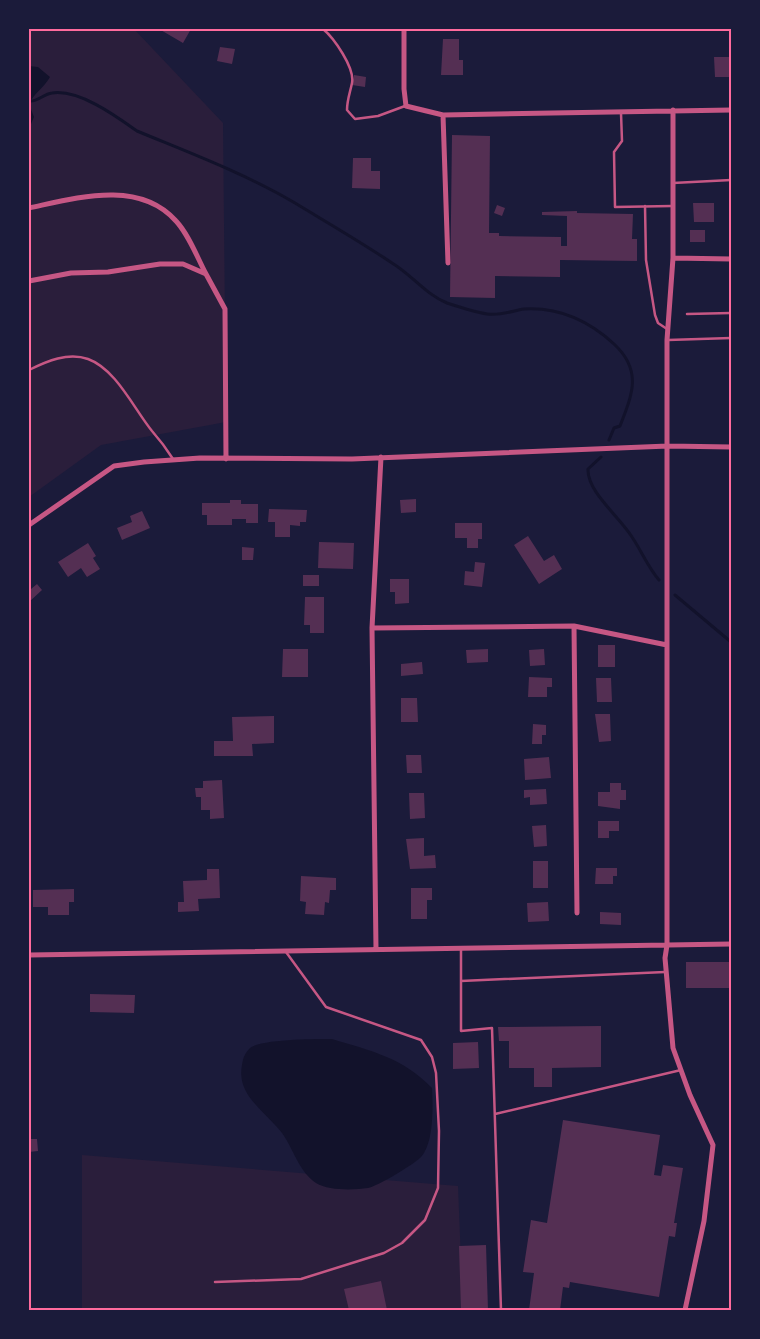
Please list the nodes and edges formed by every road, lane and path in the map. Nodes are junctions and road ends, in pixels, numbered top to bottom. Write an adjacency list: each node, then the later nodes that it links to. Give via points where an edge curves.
1 (322, 29): 3 (lane, via 332,37 346,62 352,81 346,97 347,110 355,119 378,116)
2 (404, 29): 3 (street)
3 (406, 106): 7 (street)
4 (673, 110): 5 (street); 6 (street); 9 (street)
5 (731, 110)
6 (621, 111): 7 (street); 10 (lane, via 622,141 614,152 614,207)
7 (443, 115): 15 (street)
8 (731, 180): 9 (lane)
9 (671, 183): 11 (street)
10 (645, 206): 11 (lane); 20 (lane, via 646,260 655,315 658,323)
11 (672, 206): 13 (street)
12 (29, 208): 16 (street, via 84,196 136,196 159,206 177,221)
13 (673, 258): 14 (street); 20 (street)
14 (731, 259)
15 (448, 263)
16 (206, 274): 17 (street, via 183,264 160,264 108,272 71,272); 27 (street, via 224,309)
17 (29, 281)
18 (731, 313): 19 (lane)
19 (687, 314)
20 (668, 330): 22 (street)
21 (731, 338): 22 (lane)
22 (667, 340): 24 (street)
23 (29, 370): 28 (lane, via 64,356 95,362 108,372 134,404)
24 (668, 446): 25 (street); 26 (street); 32 (street)
25 (731, 447)
26 (381, 457): 27 (street); 31 (street)
27 (226, 459): 28 (street)
28 (173, 460): 29 (street, via 114,466)
29 (29, 525)
30 (574, 626): 31 (street); 32 (street); 33 (street)
31 (372, 628): 37 (street)
32 (666, 645): 35 (street)
33 (577, 914)
34 (731, 944): 35 (street)
35 (667, 945): 36 (street); 40 (street)
36 (461, 948): 37 (street); 41 (lane)
37 (376, 949): 38 (street)
38 (285, 950): 39 (street); 44 (lane, via 326,1007 421,1040 432,1057 439,1131 438,1188 425,1220 402,1243 384,1253 301,1279)
39 (29, 955)
40 (667, 972): 41 (lane); 42 (street, via 673,1048)
41 (461, 981): 43 (lane, via 461,1032 492,1028)
42 (681, 1070): 43 (lane); 46 (street, via 713,1145 704,1221)
43 (494, 1114): 45 (lane)
44 (215, 1282)
45 (501, 1310)
46 (685, 1310)

